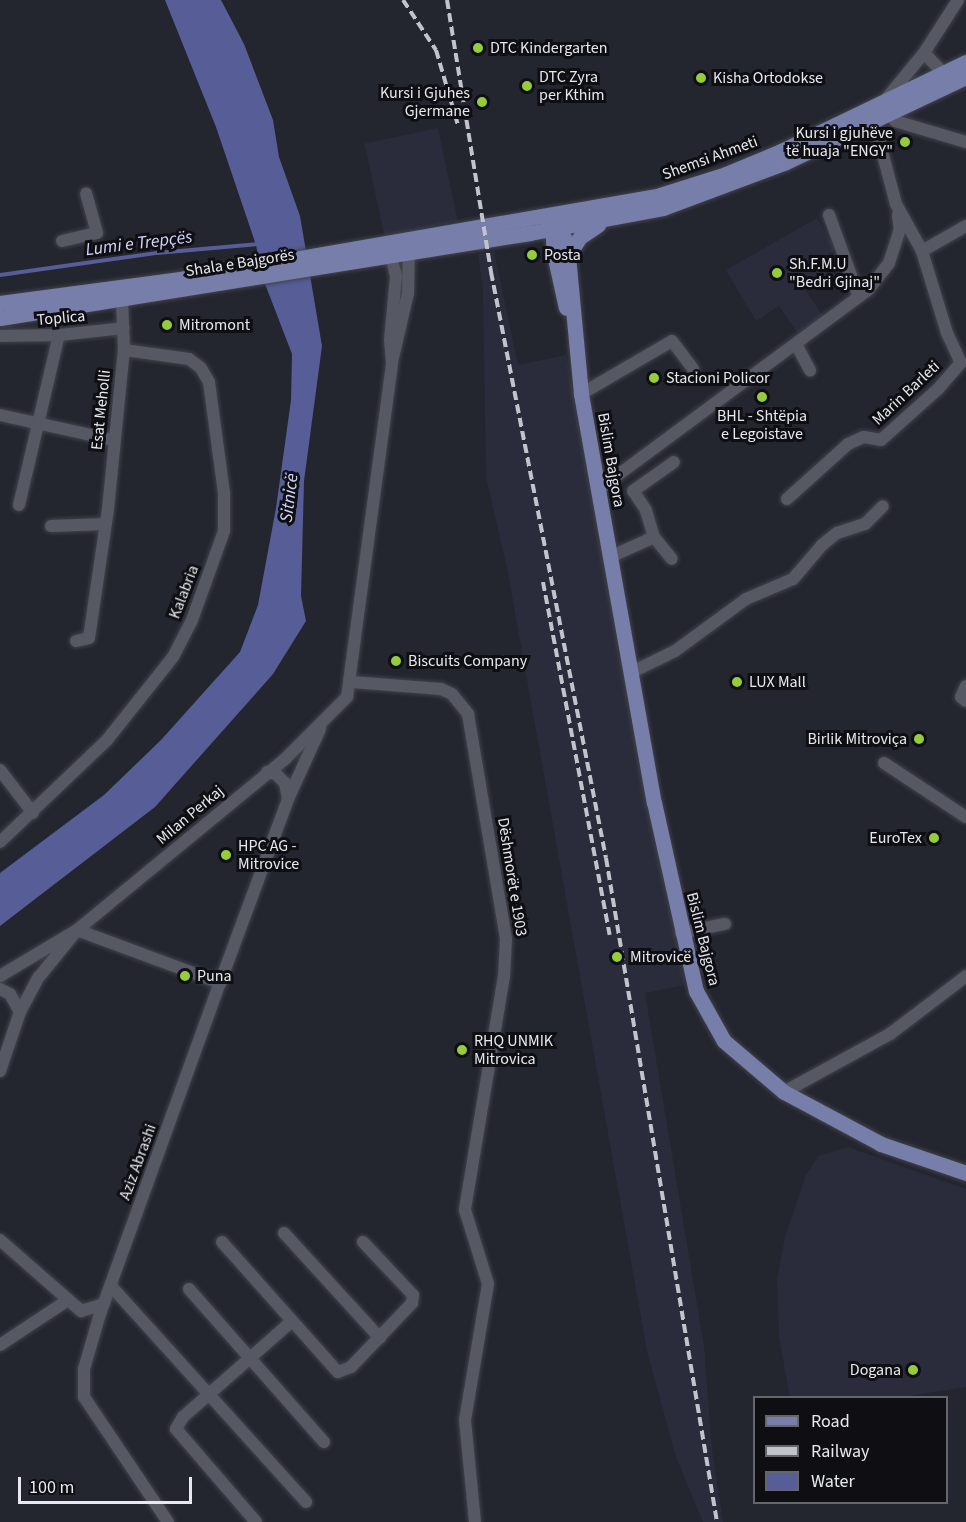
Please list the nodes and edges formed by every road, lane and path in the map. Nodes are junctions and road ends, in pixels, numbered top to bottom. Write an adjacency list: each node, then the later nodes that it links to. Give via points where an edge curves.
1 (958, 0): 2 (street)
2 (924, 53): 5 (street); 6 (street)
3 (966, 62): 5 (main road, Shemsi Ahmeti)
4 (966, 77): 5 (main road, Shemsi Ahmeti)
5 (948, 78): 6 (main road, Shemsi Ahmeti); 7 (main road, Shemsi Ahmeti)
6 (886, 99): 15 (main road, Shemsi Ahmeti, via 726,174)
7 (896, 115): 8 (main road, Shemsi Ahmeti); 9 (street); 10 (street)
8 (859, 128): 9 (street); 14 (main road, Shemsi Ahmeti, via 732,185 663,208)
9 (876, 129): 12 (street, Marin Barleti)
10 (966, 142)
11 (86, 193): 19 (street, via 97,233)
12 (896, 204): 22 (street, Marin Barleti); 25 (street, via 900,230 889,263)
13 (829, 215): 25 (street)
14 (607, 220): 15 (main road, Shemsi Ahmeti); 23 (main road)
15 (555, 225): 17 (main road, Shemsi Ahmeti); 18 (main road, Shemsi Ahmeti); 23 (main road, Bislim Bajgora)
16 (966, 226): 22 (street)
17 (530, 233): 18 (main road, Shemsi Ahmeti); 23 (main road)
18 (485, 234): 20 (main road, Shala e Bajgorës)
19 (62, 241)
20 (409, 246): 21 (main road, Shala e Bajgorës); 35 (street, via 408,293)
21 (390, 250): 24 (main road, Shala e Bajgorës); 35 (street, via 396,276 390,340)
22 (922, 251): 32 (street, Marin Barleti, via 947,333)
23 (561, 255): 38 (main road, Bislim Bajgora)
24 (181, 285): 26 (main road, Shala e Bajgorës); 27 (main road, Shala e Bajgorës)
25 (859, 297): 33 (street)
26 (122, 300): 28 (main road, Shala e Bajgorës); 29 (street, Esat Meholli)
27 (0, 303)
28 (0, 318)
29 (124, 328): 31 (street, Toplica); 34 (street, Esat Meholli)
30 (0, 336): 31 (street, Toplica)
31 (59, 336): 40 (street)
32 (960, 343): 44 (street, Marin Barleti, via 961,363 923,403 881,440 864,437 841,448 831,463)
33 (796, 344): 37 (street); 43 (street)
34 (124, 350): 41 (street, Esat Meholli); 62 (street, Kalabria, via 189,359 201,368 209,382 224,493 224,531 192,620 173,657 107,740)
35 (392, 362): 54 (street)
36 (693, 369): 38 (street, via 672,341)
37 (810, 370)
38 (581, 394): 43 (main road, Bislim Bajgora)
39 (0, 415): 40 (street)
40 (36, 425): 41 (street); 45 (street)
41 (114, 440): 47 (street, Esat Meholli)
42 (674, 462): 49 (street, via 633,492 646,510)
43 (599, 489): 50 (main road, Bislim Bajgora)
44 (788, 499)
45 (20, 505)
46 (883, 506): 53 (street, via 865,524 837,533 822,545 793,579 746,599 675,651)
47 (106, 524): 48 (street); 52 (street, Esat Meholli, via 89,638)
48 (51, 526)
49 (654, 537): 50 (street); 51 (street)
50 (610, 557): 53 (main road, Bislim Bajgora)
51 (672, 559)
52 (76, 641)
53 (632, 672): 67 (main road, Bislim Bajgora)
54 (352, 682): 57 (street, Aziz Abrashi, via 347,697); 93 (street, Dëshmorët e 1903, via 441,688 452,694 468,714 506,939 504,976 465,1210 488,1277 465,1420)
55 (966, 686): 56 (street, via 961,697)
56 (966, 701)
57 (323, 723): 60 (street, Milan Perkaj); 61 (street, Aziz Abrashi)
58 (884, 763): 63 (street)
59 (0, 770): 62 (street)
60 (267, 772): 61 (street, via 285,783); 66 (street, Milan Perkaj)
61 (288, 799): 70 (street, Aziz Abrashi)
62 (33, 813): 64 (street, Kalabria)
63 (966, 817)
64 (0, 842)
65 (725, 924): 67 (street)
66 (77, 930): 68 (street, Milan Perkaj); 70 (street); 72 (street, Milan Perkaj, via 39,977)
67 (681, 933): 74 (main road, Bislim Bajgora, via 696,991 724,1041)
68 (0, 976)
69 (966, 976): 74 (street, via 890,1034)
70 (220, 983): 80 (street, Aziz Abrashi)
71 (0, 989): 72 (street, via 10,994)
72 (20, 1012): 73 (street, Milan Perkaj)
73 (0, 1071)
74 (784, 1092): 75 (main road, Bislim Bajgora, via 881,1144)
75 (966, 1173)
76 (284, 1233): 85 (street)
77 (0, 1240): 82 (street)
78 (222, 1242): 84 (street)
79 (363, 1242): 85 (street, via 413,1295 409,1308)
80 (111, 1286): 83 (street, Aziz Abrashi); 88 (street)
81 (189, 1289): 87 (street)
82 (68, 1300): 83 (street, via 81,1311); 86 (street)
83 (104, 1304): 91 (street, Aziz Abrashi, via 81,1389)
84 (292, 1321): 85 (street, via 338,1372 351,1367); 87 (street)
85 (380, 1338)
86 (0, 1345)
87 (251, 1357): 88 (street); 89 (street)
88 (208, 1394): 90 (street); 92 (street, via 183,1417 178,1433)
89 (324, 1442)
90 (306, 1502)
91 (168, 1522)
92 (256, 1522)
93 (475, 1522)

